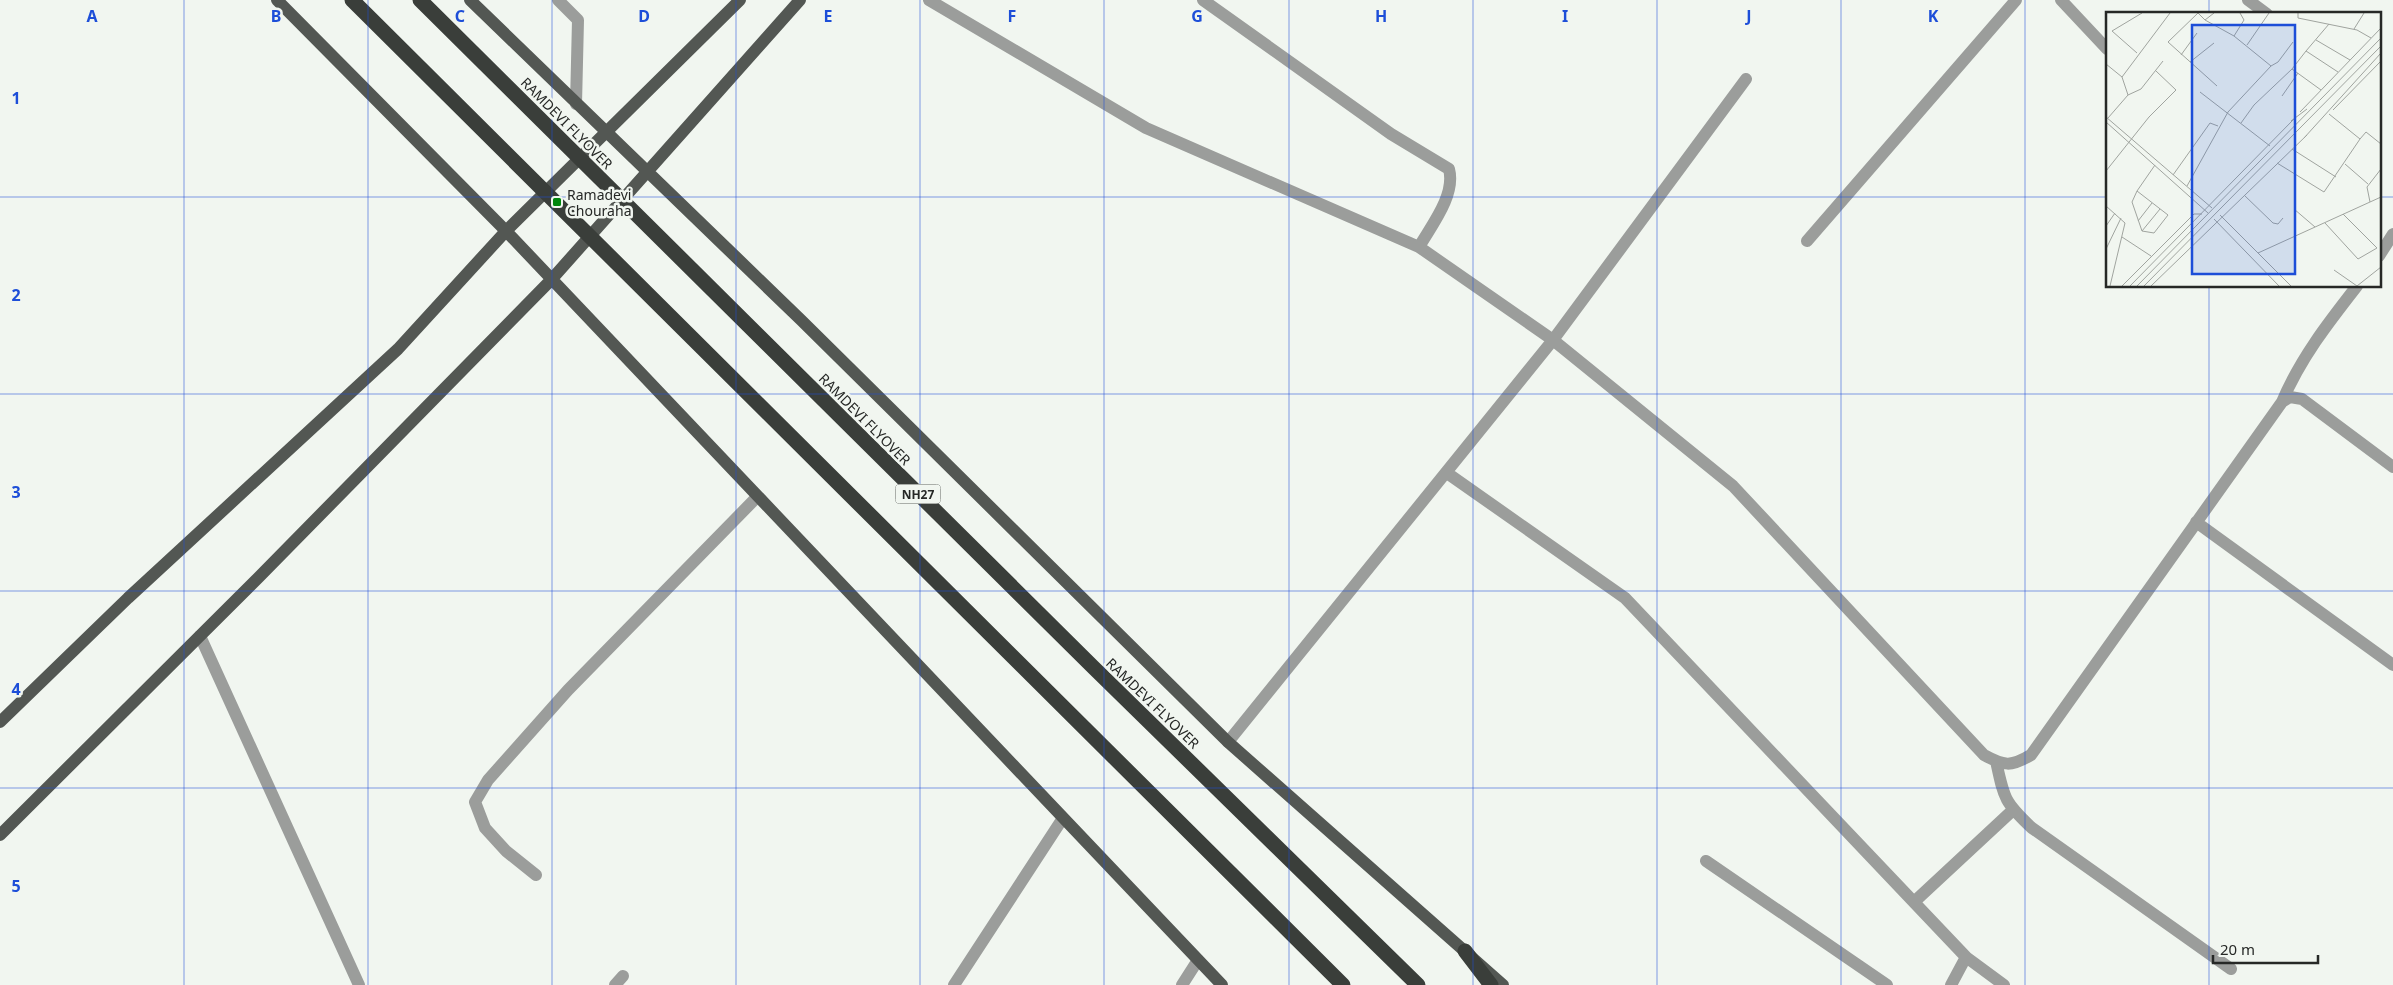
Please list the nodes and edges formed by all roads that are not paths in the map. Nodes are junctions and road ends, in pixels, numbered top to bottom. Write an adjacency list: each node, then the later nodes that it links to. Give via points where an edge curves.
1 (277, 0): 19 (main road)
2 (352, 0): 51 (highway, bridge)
3 (420, 0): 52 (highway, RAMDEVI FLYOVER / NH27, bridge)
4 (470, 0): 16 (main road)
5 (558, 0): 16 (street, via 578,20)
6 (740, 0): 17 (main road)
7 (800, 0): 18 (main road)
8 (929, 0): 22 (street, via 1146,128)
9 (1204, 0): 22 (street, via 1391,134 1449,169 1451,177 1444,202)
10 (2016, 0): 21 (street)
11 (2061, 0): 14 (street)
12 (2248, 0): 13 (street)
13 (2264, 12)
14 (2106, 48)
15 (1746, 79): 26 (street)
16 (576, 104): 17 (main road)
17 (606, 133): 18 (main road); 19 (main road)
18 (648, 173): 24 (main road); 35 (main road)
19 (506, 231): 24 (main road); 34 (main road, via 398,349 128,598)
20 (2393, 234): 23 (street)
21 (1807, 241)
22 (1419, 247): 26 (street)
23 (2380, 254)
24 (552, 280): 30 (main road); 32 (main road)
25 (2355, 288): 27 (street, via 2310,347)
26 (1553, 340): 29 (street); 36 (street, via 1733,486 1984,755)
27 (2282, 402): 28 (street, via 2290,397 2302,399); 31 (street)
28 (2393, 467)
29 (1447, 473): 35 (street); 42 (street, via 1625,598)
30 (757, 497): 38 (main road); 41 (street, via 568,690 488,780 475,802 485,828 506,851)
31 (2196, 522): 33 (street); 36 (street, via 2031,755 2016,764)
32 (200, 636): 39 (main road); 47 (street)
33 (2393, 665)
34 (0, 722)
35 (1228, 742): 43 (main road)
36 (1996, 761): 37 (street, via 2003,795)
37 (2013, 810): 42 (street); 46 (street, via 2032,828)
38 (1063, 818): 45 (main road); 48 (street)
39 (0, 834)
40 (1706, 861): 55 (street)
41 (536, 875)
42 (1914, 902): 44 (street)
43 (1466, 951): 53 (highway); 54 (main road)
44 (1966, 957): 56 (street); 57 (street)
45 (1198, 960): 49 (street); 50 (main road)
46 (2231, 969)
47 (360, 985)
48 (954, 985)
49 (1182, 985)
50 (1222, 985)
51 (1343, 985)
52 (1418, 985)
53 (1491, 985)
54 (1503, 985)
55 (1887, 985)
56 (1951, 985)
57 (2004, 985)

